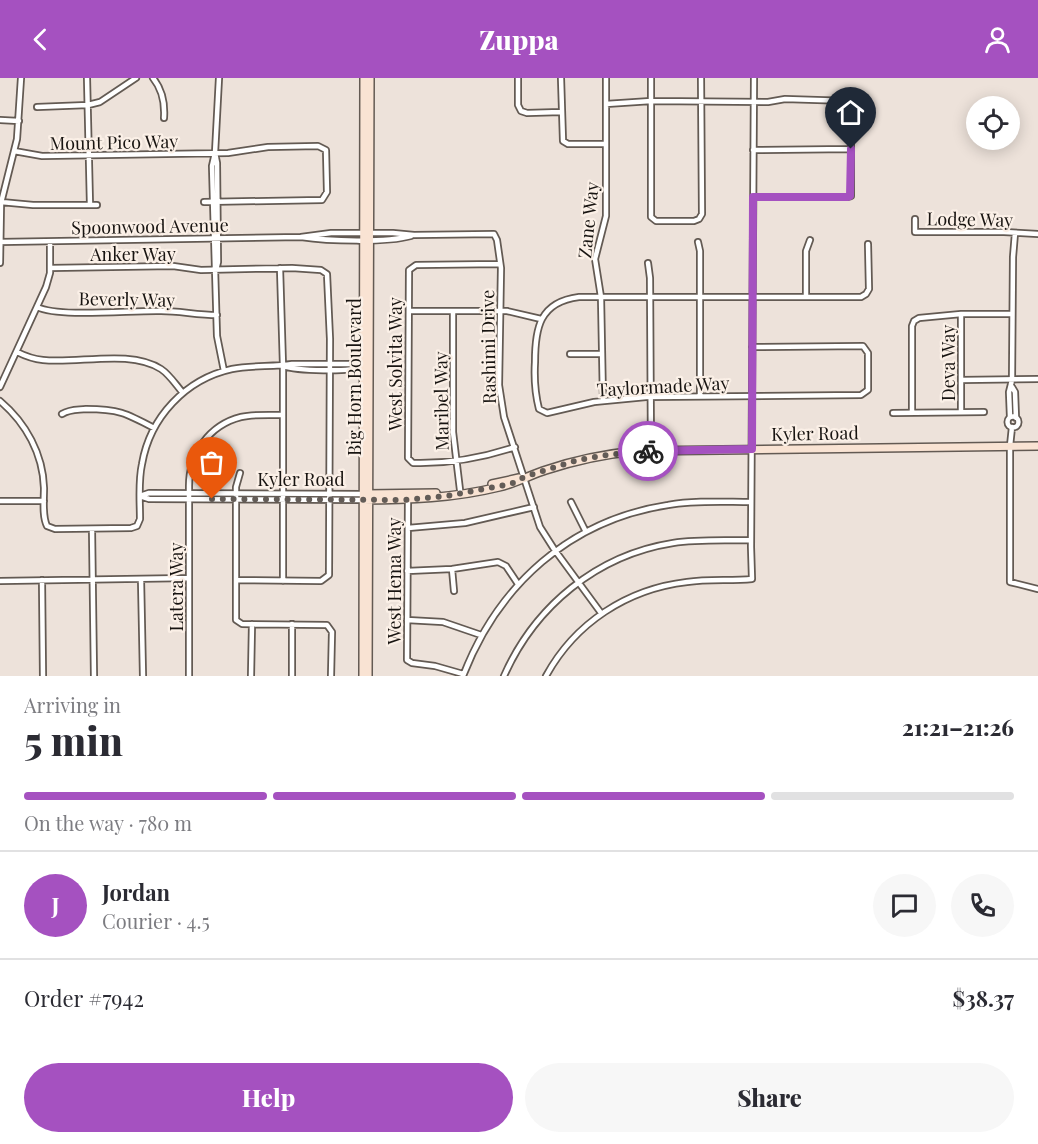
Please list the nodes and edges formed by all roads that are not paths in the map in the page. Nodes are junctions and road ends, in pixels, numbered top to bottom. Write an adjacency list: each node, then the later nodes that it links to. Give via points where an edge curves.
1 (21, 78): 23 (street)
2 (87, 78): 18 (street)
3 (136, 78): 18 (street, via 100,102)
4 (153, 78): 21 (street, via 163,101)
5 (219, 78): 28 (street)
6 (364, 78): 40 (main road, Big Horn Boulevard)
7 (370, 78): 40 (main road, Big Horn Boulevard)
8 (518, 78): 20 (street, via 521,111)
9 (561, 78): 20 (street)
10 (606, 78): 17 (street, Zane Way)
11 (651, 78): 14 (street)
12 (701, 78): 15 (street)
13 (754, 78): 16 (street)
14 (651, 101): 15 (street); 15 (street, via 651,218 656,221 694,221 701,216); 17 (street)
15 (701, 102): 16 (street)
16 (754, 102): 25 (street, via 849,100); 26 (street)
17 (606, 104): 24 (street, Zane Way)
18 (88, 105): 19 (street); 29 (street)
19 (37, 107)
20 (561, 112): 24 (street, via 564,142)
21 (164, 118)
22 (0, 120): 23 (street)
23 (19, 122): 27 (street)
24 (606, 144): 53 (street, Zane Way, via 606,216 595,259)
25 (851, 149): 26 (street); 30 (street, via 848,197)
26 (753, 150): 30 (street)
27 (14, 151): 29 (street, Mount Pico Way, via 38,156); 31 (street)
28 (215, 153): 29 (street, Mount Pico Way); 33 (street); 33 (street, Mount Pico Way, via 320,146 326,154 327,192 322,200)
29 (89, 156): 34 (street)
30 (753, 197): 56 (street)
31 (1, 201): 34 (street); 43 (street)
32 (204, 202): 33 (street, Mount Pico Way)
33 (215, 202): 41 (street)
34 (90, 205): 35 (street)
35 (97, 205)
36 (915, 219): 37 (street, Lodge Way, via 915,232)
37 (1015, 233): 39 (street, Lodge Way); 63 (street)
38 (494, 234): 40 (street, Spoonwood Avenue, via 414,235 395,239); 49 (street, Rashimi Drive)
39 (1038, 234)
40 (367, 236): 41 (street, Spoonwood Avenue); 72 (main road, Big Horn Boulevard); 109 (main road, Big Horn Boulevard)
41 (216, 239): 44 (street, Spoonwood Avenue); 52 (street)
42 (810, 240): 57 (street, via 806,251)
43 (0, 242): 44 (street, Spoonwood Avenue); 47 (street)
44 (50, 242): 50 (street)
45 (698, 242): 55 (street)
46 (868, 244): 57 (street, via 869,289 864,296)
47 (0, 263)
48 (648, 263): 54 (street)
49 (500, 264): 59 (street, West Solvita Way, via 410,268); 61 (street, Rashimi Drive)
50 (50, 268): 52 (street, Anker Way, via 173,266); 58 (street)
51 (280, 268): 52 (street, Anker Way); 70 (street); 71 (street, Anker Way, via 321,270 327,274)
52 (216, 270): 64 (street)
53 (601, 297): 54 (street); 65 (street, via 564,300); 69 (street, Zane Way)
54 (650, 297): 55 (street); 82 (street)
55 (700, 297): 56 (street); 80 (street)
56 (753, 297): 57 (street); 66 (street)
57 (806, 297)
58 (37, 307): 64 (street, Beverly Way, via 55,312 164,310); 67 (street)
59 (408, 311): 60 (street); 100 (street, West Solvita Way, via 409,461)
60 (453, 311): 61 (street); 100 (street, Maribel Way)
61 (500, 311): 65 (street); 97 (street, Rashimi Drive, via 500,393)
62 (961, 314): 63 (street); 75 (street, Deva Way); 85 (street, via 913,322)
63 (1012, 314): 76 (street)
64 (217, 315): 73 (street)
65 (541, 319): 84 (street, Taylormade Way, via 535,333 534,375 541,412)
66 (752, 347): 81 (street); 81 (street, Taylormade Way, via 863,346 868,353 868,388 861,395)
67 (16, 352): 77 (street); 79 (street, via 45,360 144,362 164,371)
68 (570, 354): 69 (street)
69 (602, 354): 84 (street, Zane Way)
70 (283, 366): 71 (street); 73 (street); 90 (street)
71 (330, 367): 72 (street); 108 (street)
72 (363, 367): 109 (main road, Big Horn Boulevard)
73 (224, 371): 79 (street)
74 (1038, 379): 76 (street)
75 (961, 380): 76 (street); 86 (street, Deva Way)
76 (1012, 380): 78 (street)
77 (0, 387)
78 (1012, 387): 91 (street); 92 (street)
79 (183, 393): 93 (street)
80 (700, 396): 81 (street, Taylormade Way); 82 (street, Taylormade Way)
81 (752, 396): 98 (street)
82 (651, 397): 84 (street, Taylormade Way); 99 (street)
83 (0, 401): 112 (street, via 21,423 34,445 42,472)
84 (603, 401)
85 (912, 412): 86 (street); 88 (street)
86 (961, 412): 87 (street)
87 (984, 412)
88 (893, 413)
89 (63, 414): 93 (street, via 74,410 118,410)
90 (283, 415): 105 (street, Latera Way, via 241,417 214,431 193,459); 107 (street)
91 (1010, 417): 92 (street); 94 (street, via 1008,424)
92 (1017, 418): 94 (street, via 1017,425)
93 (154, 428): 104 (street, via 143,456)
94 (1012, 428): 95 (street)
95 (1010, 446): 96 (main road, Kyler Road); 98 (main road, Kyler Road); 132 (street, via 1010,582)
96 (1038, 446)
97 (515, 447): 100 (street); 102 (street, Rashimi Drive)
98 (752, 449): 99 (main road, Kyler Road); 114 (street)
99 (651, 451): 102 (main road, Kyler Road, via 592,457)
100 (456, 461): 103 (street, Maribel Way)
101 (240, 473): 106 (street)
102 (524, 477): 103 (main road, Kyler Road); 110 (main road, Kyler Road, via 477,492); 115 (street, Rashimi Drive)
103 (460, 490): 109 (main road, Kyler Road)
104 (140, 496): 105 (street, Kyler Road); 117 (street, via 140,519 135,527)
105 (189, 496): 106 (street, Kyler Road); 123 (street, Latera Way)
106 (236, 496): 107 (street, Kyler Road); 127 (street)
107 (283, 497): 108 (street, Kyler Road); 129 (street)
108 (330, 497): 109 (street, Kyler Road); 129 (street, via 328,577 321,581)
109 (366, 497): 110 (main road, Kyler Road); 147 (main road, Big Horn Boulevard); 148 (main road, Big Horn Boulevard)
110 (408, 500): 116 (street, West Hema Way)
111 (0, 501): 112 (street)
112 (44, 501): 117 (street, via 49,528)
113 (572, 502): 118 (street)
114 (751, 502): 118 (street, via 658,506); 119 (street)
115 (534, 507): 116 (street, via 472,522); 120 (street, Rashimi Drive, via 540,527)
116 (408, 528): 122 (street, West Hema Way)
117 (92, 529): 124 (street)
118 (586, 532): 120 (street)
119 (751, 540): 130 (street, via 691,541 651,548 612,562); 134 (street, via 752,579 674,584 633,596)
120 (555, 550): 130 (street, Rashimi Drive); 131 (street)
121 (452, 569): 122 (street); 131 (street, via 500,562); 133 (street)
122 (407, 571): 135 (street, West Hema Way)
123 (189, 578): 125 (street); 143 (street, Latera Way)
124 (93, 579): 125 (street); 126 (street); 141 (street)
125 (141, 579): 142 (street)
126 (42, 580): 128 (street); 140 (street)
127 (236, 580): 129 (street); 136 (street, via 236,620)
128 (0, 581)
129 (283, 581)
130 (579, 582): 134 (street, Rashimi Drive); 149 (street, via 536,624)
131 (518, 584): 138 (street)
132 (1038, 589)
133 (454, 591)
134 (602, 614): 150 (street, via 570,641)
135 (407, 620): 138 (street, via 443,622); 139 (street, West Hema Way, via 408,661)
136 (252, 624): 137 (street); 144 (street)
137 (292, 624): 145 (street); 146 (street, via 324,624 330,628)
138 (481, 635): 139 (street)
139 (463, 675)
140 (43, 676)
141 (94, 676)
142 (143, 676)
143 (189, 676)
144 (252, 676)
145 (292, 676)
146 (331, 676)
147 (363, 676)
148 (368, 676)
149 (504, 676)
150 (546, 676)

